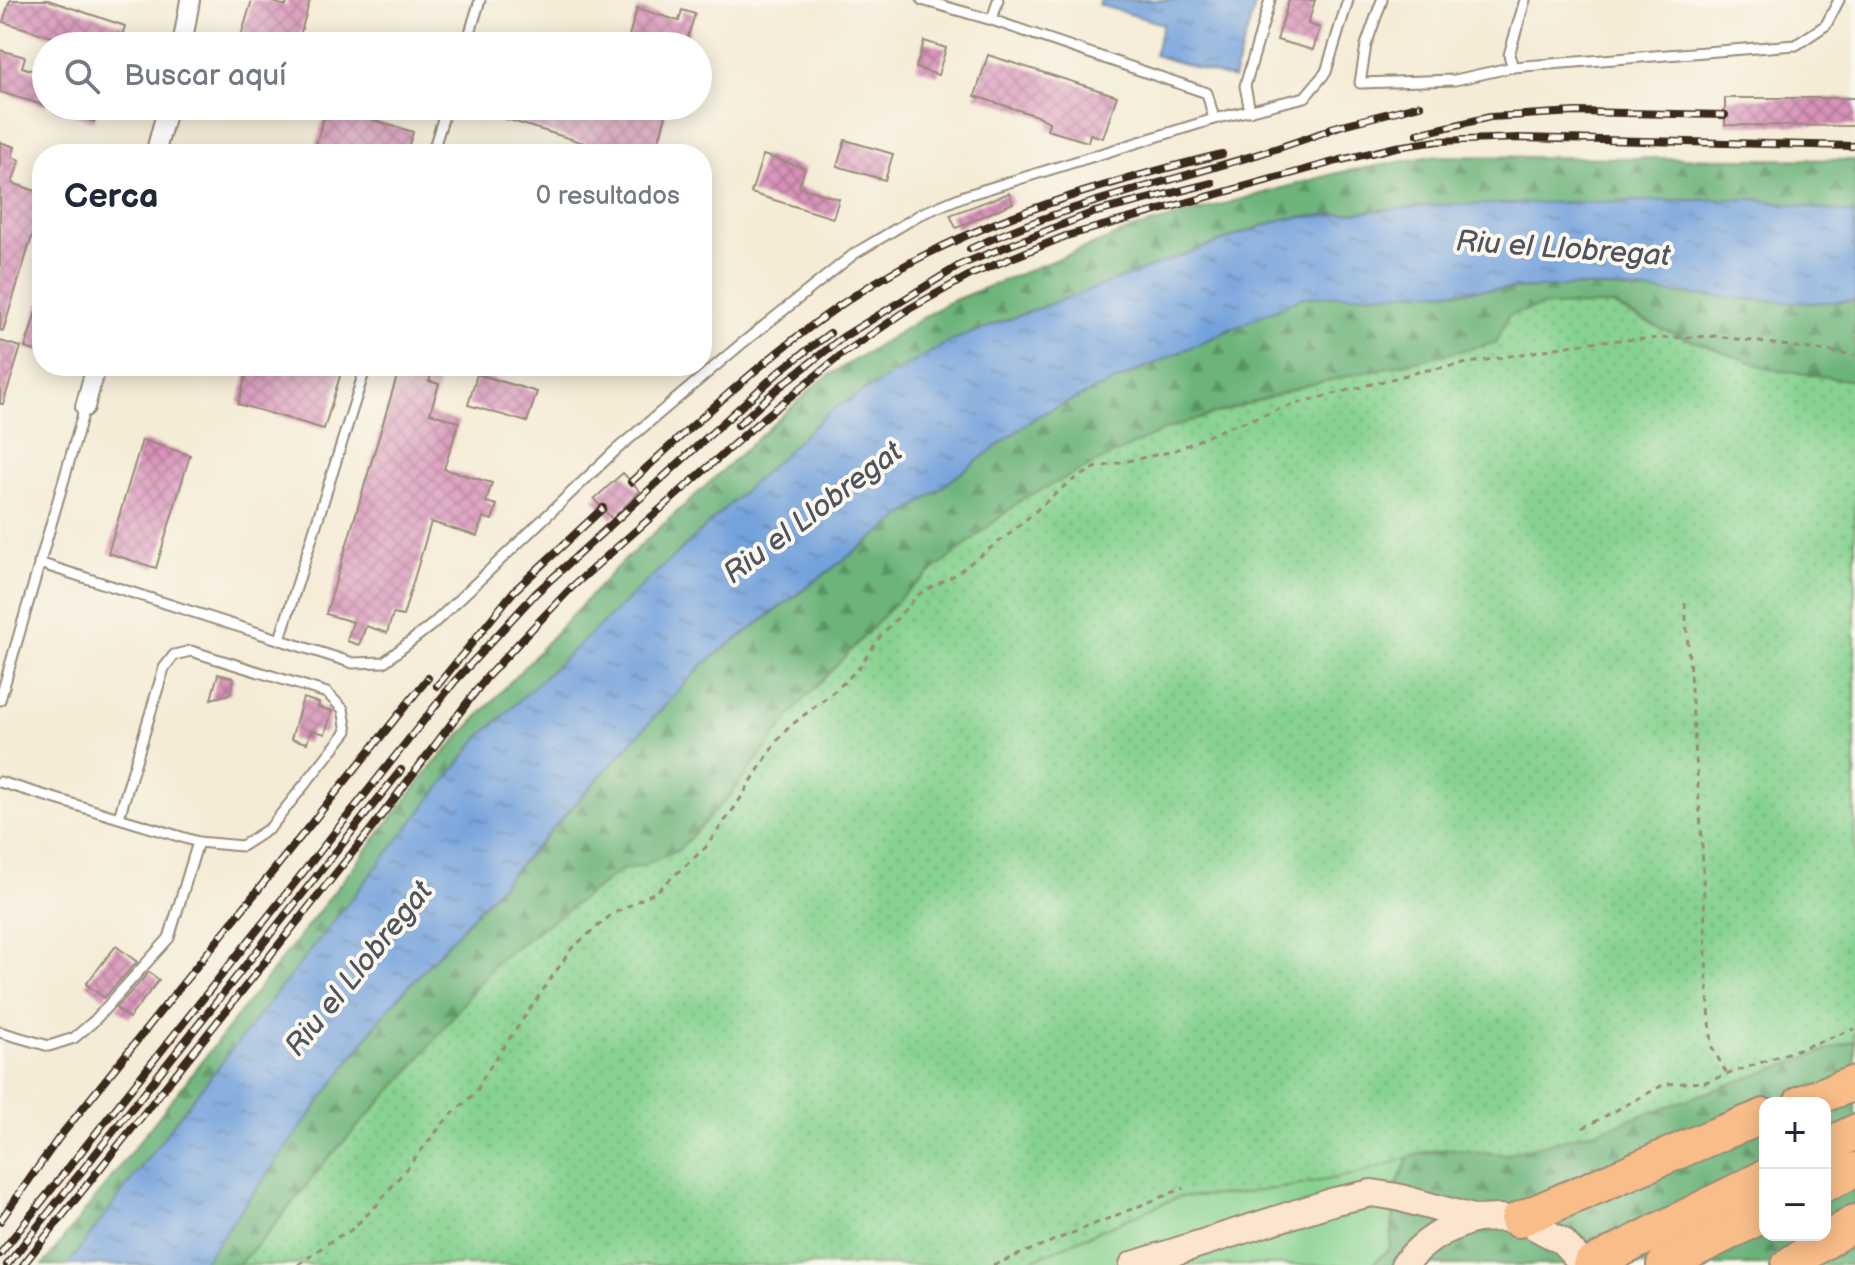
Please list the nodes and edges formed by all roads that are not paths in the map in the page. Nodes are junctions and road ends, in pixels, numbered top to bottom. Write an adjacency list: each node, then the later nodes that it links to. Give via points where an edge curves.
1 (190, 0): 11 (street)
2 (480, 0): 12 (lane)
3 (922, 0): 10 (lane)
4 (998, 0): 10 (lane)
5 (1270, 0): 14 (lane, via 1245,86)
6 (1348, 0): 14 (lane, via 1326,72 1305,97)
7 (1382, 0): 13 (lane, via 1360,83 1455,80)
8 (1525, 0): 13 (lane, via 1509,55)
9 (1839, 0): 13 (lane, via 1826,25 1796,45)
10 (992, 20): 15 (lane, via 1207,93)
11 (184, 32)
12 (470, 32)
13 (1513, 67)
14 (1250, 111): 15 (lane)
15 (1214, 119): 20 (lane, via 921,214 854,254)
16 (164, 120): 18 (street)
17 (443, 120): 19 (lane)
18 (158, 144)
19 (435, 144)
20 (712, 369)
21 (93, 376): 24 (street)
22 (363, 376): 26 (lane)
23 (703, 376): 26 (lane, via 616,450 433,624 384,662 353,663)
24 (85, 407): 25 (lane)
25 (39, 563): 26 (lane); 27 (lane)
26 (280, 639)
27 (0, 700)
28 (0, 782): 29 (lane)
29 (119, 817): 30 (lane); 30 (lane, via 164,668 174,655 191,651 327,693 343,709 347,731 270,828 242,846)
30 (198, 842): 31 (lane, via 169,938 94,1021 74,1038 49,1046)
31 (0, 1032)
32 (1855, 1083): 33 (highway)
33 (1817, 1097)
34 (1759, 1118): 43 (highway)
35 (1855, 1132): 36 (highway)
36 (1831, 1144)
37 (1855, 1170): 39 (highway)
38 (1759, 1180): 47 (highway)
39 (1831, 1181)
40 (1397, 1197): 42 (main road); 45 (main road, via 1412,1215); 46 (main road, via 1372,1193 1335,1201)
41 (1759, 1217): 48 (highway)
42 (1476, 1219): 43 (main road); 45 (main road, via 1450,1227)
43 (1518, 1220): 47 (main road, via 1562,1241)
44 (1855, 1222): 49 (highway)
45 (1411, 1257)
46 (1133, 1265)
47 (1587, 1265)
48 (1664, 1265)
49 (1789, 1265)

